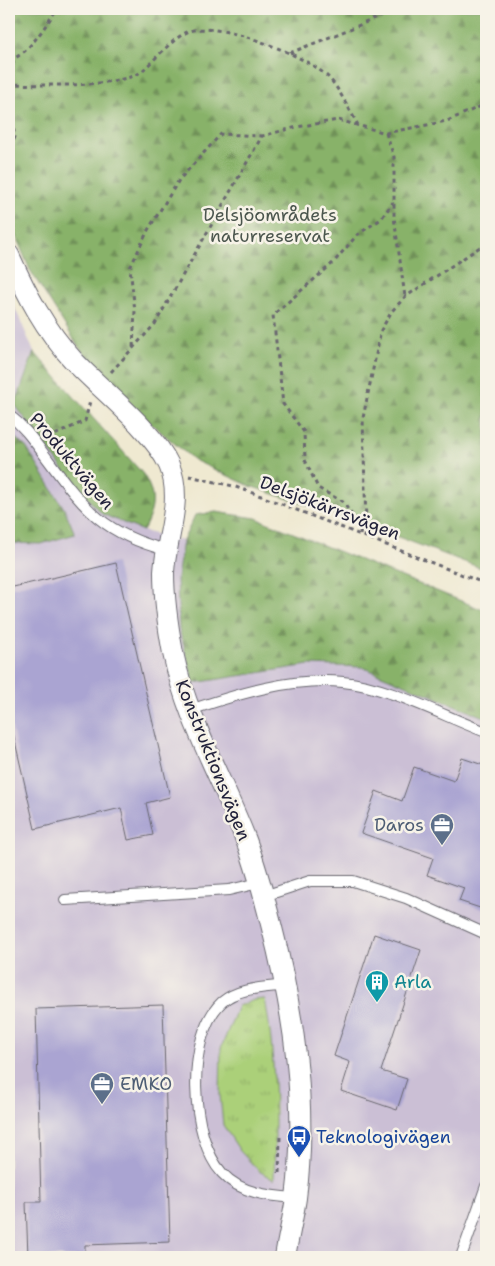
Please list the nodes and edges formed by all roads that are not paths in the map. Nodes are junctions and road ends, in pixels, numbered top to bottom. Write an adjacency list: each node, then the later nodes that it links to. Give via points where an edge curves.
1 (9, 255): 3 (street, Konstruktionsvägen, via 30,302 73,360 156,444 173,476 174,510)
2 (9, 415): 3 (lane, Produktvägen, via 24,427 94,517 129,539)
3 (166, 550): 4 (street, Konstruktionsvägen, via 164,575 169,629)
4 (190, 710): 5 (lane, via 271,688 314,681 344,682 386,692); 6 (street, Konstruktionsvägen, via 246,841)
5 (486, 732)
6 (262, 890): 7 (lane); 8 (lane, via 310,881 353,881 406,898); 9 (street, Konstruktionsvägen)
7 (65, 900)
8 (486, 934)
9 (287, 986): 11 (street, Konstruktionsvägen, via 299,1087 299,1144); 11 (lane, via 240,991 222,1002 207,1024 199,1050 197,1075 199,1120 222,1173 242,1189)
10 (486, 1186): 13 (lane)
11 (287, 1198): 12 (street, Konstruktionsvägen)
12 (285, 1257)
13 (461, 1257)

